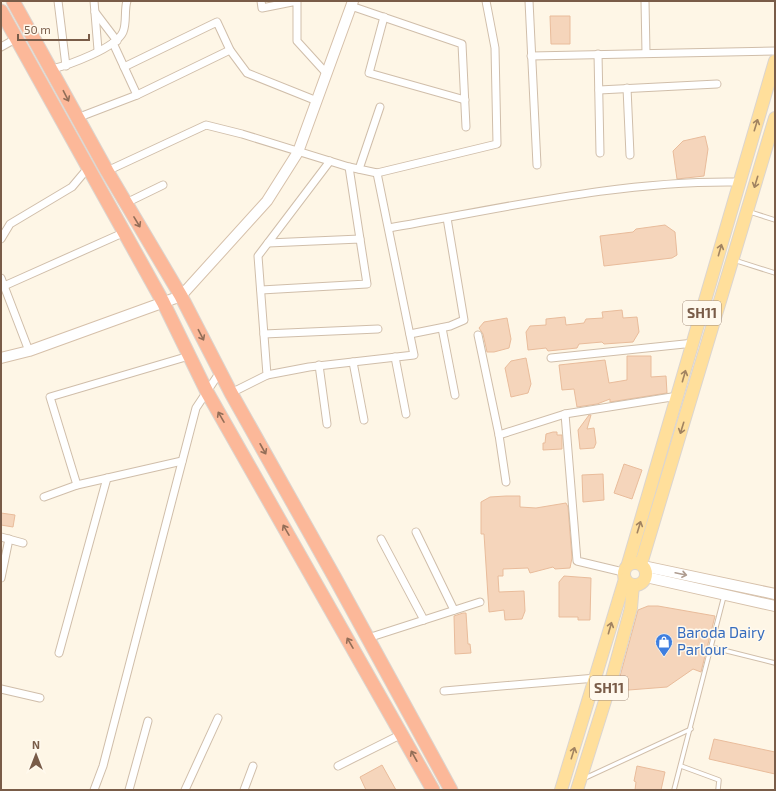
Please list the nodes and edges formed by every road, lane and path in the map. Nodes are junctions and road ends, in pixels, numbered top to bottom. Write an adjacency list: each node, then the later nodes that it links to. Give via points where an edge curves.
1 (13, 1): 25 (highway)
2 (58, 1): 23 (street)
3 (94, 1): 11 (street)
4 (127, 1): 14 (street, via 124,31)
5 (261, 1): 26 (street, via 262,8 297,1 297,41)
6 (486, 1): 46 (street, via 495,48 497,144)
7 (529, 1): 21 (street)
8 (645, 1): 19 (street)
9 (352, 3): 12 (street); 26 (street)
10 (1, 11): 13 (highway)
11 (95, 12): 14 (street); 16 (street)
12 (384, 17): 31 (street, via 462,44); 31 (street, via 369,73)
13 (17, 38): 15 (street); 43 (highway)
14 (115, 42): 16 (street); 24 (street)
15 (1, 47)
16 (98, 50): 23 (street)
17 (230, 50): 24 (street, via 217,22); 30 (street); 32 (street, via 247,73)
18 (775, 51): 19 (street)
19 (646, 53): 20 (street)
20 (598, 54): 21 (street); 29 (street)
21 (532, 56): 41 (street)
22 (775, 61): 47 (main road, SH11, one-way to 22)
23 (66, 66): 25 (street)
24 (124, 67): 30 (street)
25 (52, 69): 34 (highway, one-way to 34)
26 (327, 74): 32 (street)
27 (717, 84): 28 (street)
28 (627, 88): 29 (street); 39 (street)
29 (599, 90): 38 (street)
30 (137, 95): 34 (street)
31 (465, 100): 36 (street)
32 (317, 101): 37 (street)
33 (380, 107): 44 (street)
34 (77, 118): 45 (highway)
35 (775, 118): 50 (main road, SH11, one-way to 50)
36 (466, 127)
37 (298, 152): 40 (street); 45 (street, via 206,125); 62 (street, via 267,201)
38 (600, 153)
39 (630, 155)
40 (330, 161): 42 (street); 57 (street)
41 (537, 165)
42 (349, 167): 44 (street); 56 (street)
43 (88, 168): 54 (highway); 55 (street, via 72,187 10,224)
44 (359, 169): 46 (street)
45 (106, 171): 49 (highway)
46 (378, 173): 53 (street)
47 (739, 182): 51 (street, via 714,181 607,190); 69 (main road, SH11, one-way to 47)
48 (163, 184): 49 (street)
49 (126, 204): 62 (highway, one-way to 62)
50 (747, 211): 52 (lane); 58 (main road, SH11)
51 (447, 218): 53 (street); 64 (street, via 464,320)
52 (775, 220)
53 (389, 228): 67 (street)
54 (125, 232): 60 (street); 63 (highway)
55 (1, 238)
56 (360, 239): 57 (street); 61 (street, via 368,284)
57 (268, 243): 61 (street, via 258,256)
58 (733, 260): 59 (lane); 98 (main road, SH11, one-way to 98)
59 (775, 273)
60 (2, 282): 70 (street)
61 (261, 290): 66 (street)
62 (181, 296): 63 (street); 77 (highway, one-way to 77)
63 (163, 302): 70 (street); 71 (highway)
64 (442, 328): 67 (street); 81 (street)
65 (378, 329): 66 (street)
66 (264, 334): 78 (street)
67 (410, 334): 72 (street, via 414,355)
68 (478, 334): 87 (street)
69 (694, 343): 74 (street); 82 (main road, SH11, one-way to 69)
70 (29, 351): 73 (street)
71 (189, 356): 79 (highway); 91 (street, via 50,397)
72 (395, 357): 75 (street); 83 (street)
73 (1, 358)
74 (551, 358)
75 (353, 362): 76 (street); 85 (street)
76 (319, 366): 78 (street); 86 (street)
77 (220, 372): 79 (street); 80 (highway)
78 (267, 375): 80 (street)
79 (207, 392): 88 (street, via 196,408); 118 (highway, one-way to 79)
80 (230, 392): 107 (highway, one-way to 107)
81 (455, 395)
82 (679, 396): 84 (street); 99 (main road, SH11, one-way to 82)
83 (406, 414)
84 (565, 414): 87 (street); 99 (street, via 577,561)
85 (364, 420)
86 (327, 424)
87 (499, 434): 90 (street)
88 (182, 461): 89 (street); 124 (street, via 103,766)
89 (107, 478): 91 (street); 109 (street)
90 (506, 482)
91 (77, 485): 92 (street)
92 (44, 497)
93 (416, 532): 105 (street)
94 (1, 537): 95 (street)
95 (9, 539): 97 (street); 100 (street)
96 (381, 539): 106 (street)
97 (23, 543)
98 (643, 569): 99 (main road, via 634,562); 99 (main road, via 640,584); 101 (street, one-way to 101); 102 (street)
99 (627, 575): 111 (main road, one-way to 99); 122 (main road, SH11, via 631,608)
100 (1, 578)
101 (775, 594)
102 (725, 595): 104 (street); 108 (lane)
103 (480, 602): 105 (street)
104 (775, 606)
105 (454, 610): 106 (street)
106 (424, 620): 107 (street)
107 (368, 638): 128 (highway)
108 (711, 647): 110 (lane); 117 (lane)
109 (60, 653)
110 (775, 663)
111 (596, 678): 113 (street); 129 (main road, one-way to 111)
112 (1, 689): 114 (street)
113 (444, 691)
114 (40, 698)
115 (218, 718): 125 (street)
116 (148, 721): 123 (street)
117 (691, 729): 121 (lane); 122 (lane)
118 (402, 734): 120 (street); 127 (highway, one-way to 118)
119 (253, 766): 126 (street)
120 (338, 766)
121 (681, 766): 130 (lane); 131 (lane, via 719,780)
122 (578, 785)
123 (132, 789)
124 (94, 790)
125 (185, 790)
126 (244, 790)
127 (433, 790)
128 (451, 790)
129 (561, 790)
130 (674, 790)
131 (718, 790)

